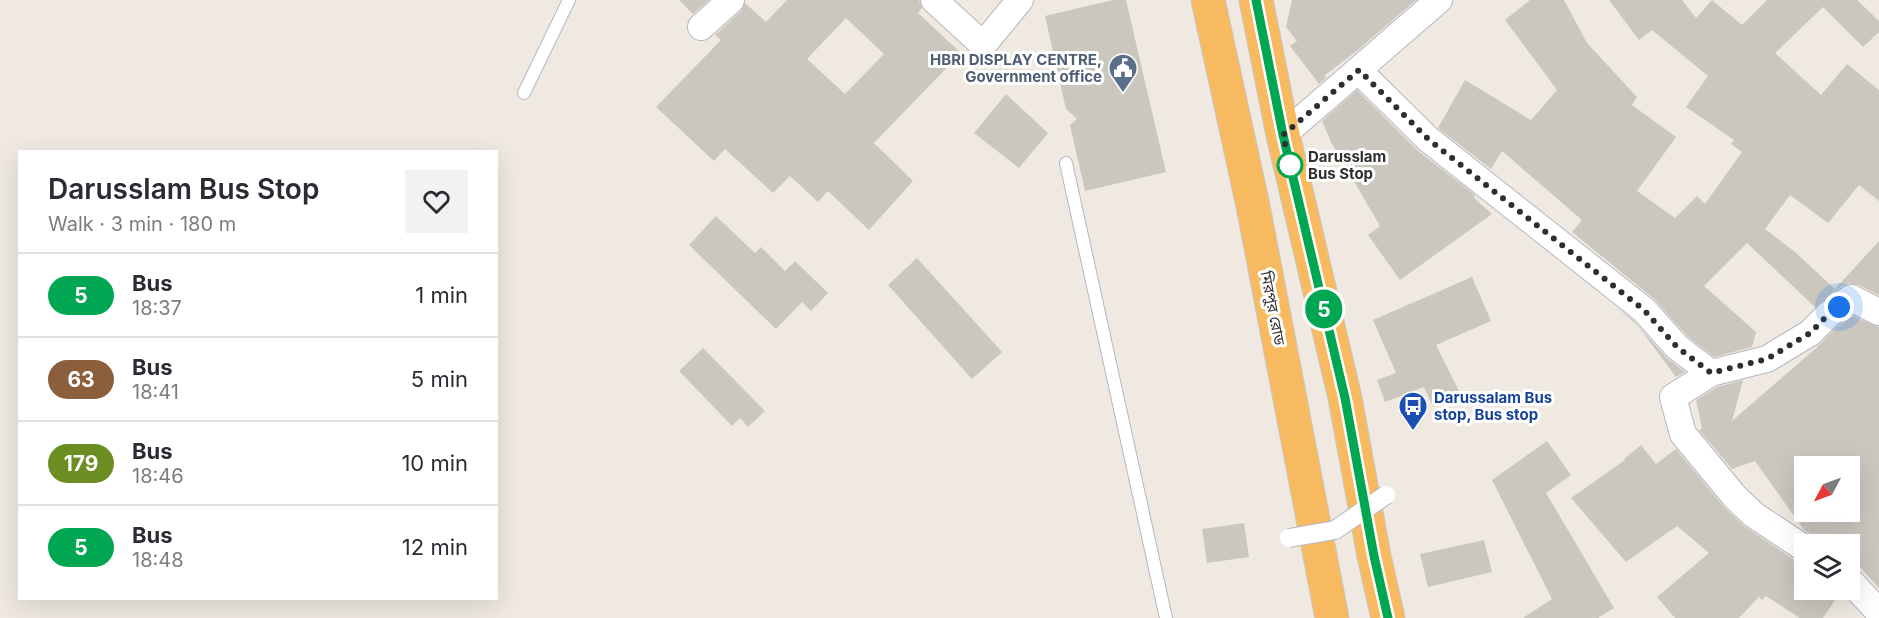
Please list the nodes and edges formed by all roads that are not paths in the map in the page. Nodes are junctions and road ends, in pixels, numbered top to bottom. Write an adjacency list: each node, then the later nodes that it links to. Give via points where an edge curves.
1 (569, 0): 10 (lane)
2 (731, 0): 8 (street)
3 (934, 0): 4 (street, via 983,45)
4 (1020, 0)
5 (1208, 0): 21 (highway, মিরপুর রোড, via 1253,206)
6 (1256, 0): 11 (highway)
7 (1438, 0): 9 (street)
8 (701, 27)
9 (1359, 70): 11 (street); 14 (street, via 1428,139 1644,310 1677,347)
10 (524, 93)
11 (1283, 135): 22 (highway, via 1345,398)
12 (1066, 163): 20 (lane)
13 (1879, 312): 14 (street, via 1851,298 1810,333 1767,359)
14 (1711, 373): 17 (street, via 1673,397 1683,434 1735,497)
15 (1386, 495): 16 (street, bridge, via 1335,530)
16 (1289, 538)
17 (1794, 541)
18 (1860, 592): 19 (street)
19 (1879, 612)
20 (1166, 618)
21 (1332, 618)
22 (1388, 618)

